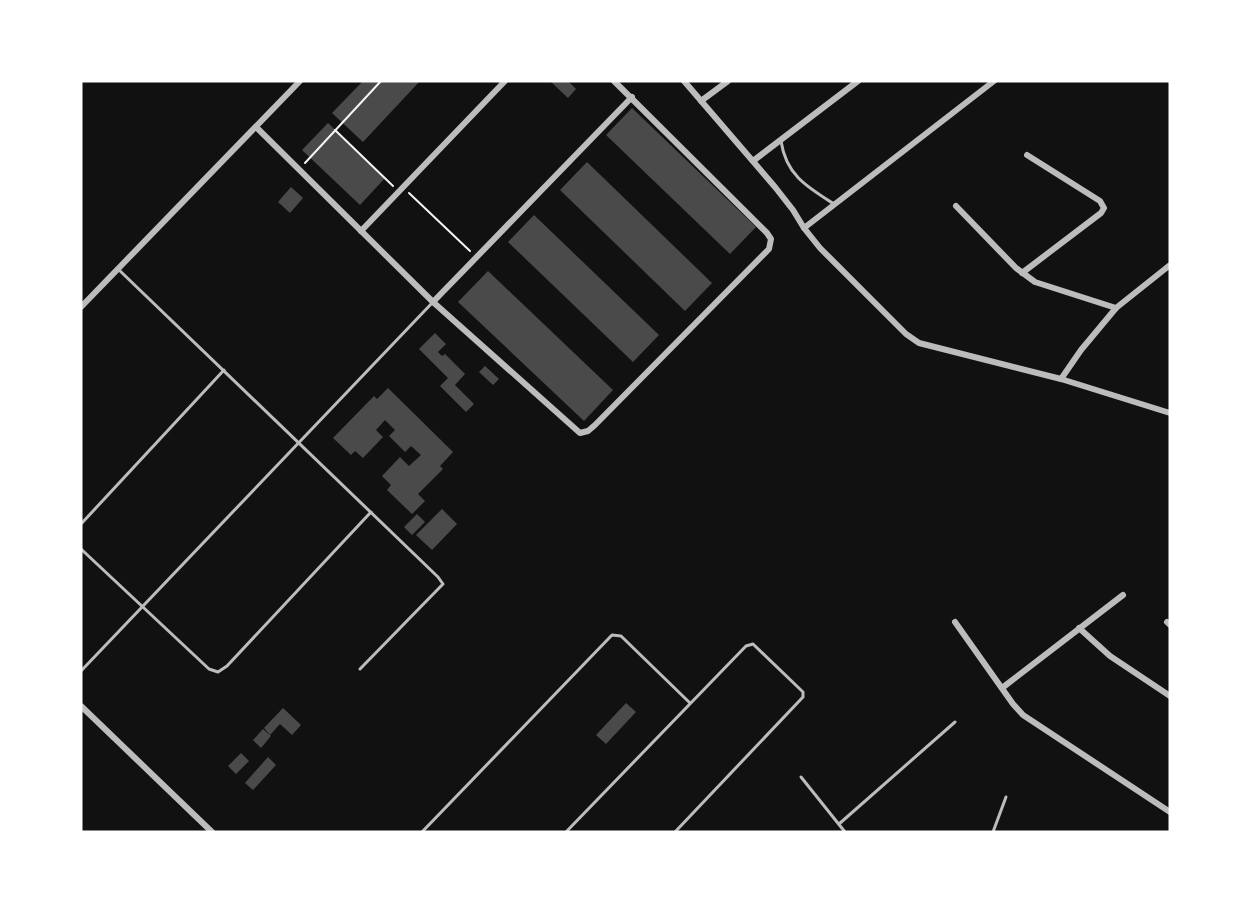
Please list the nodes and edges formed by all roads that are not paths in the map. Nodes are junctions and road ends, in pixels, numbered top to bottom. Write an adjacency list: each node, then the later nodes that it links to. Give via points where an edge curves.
1 (300, 81): 10 (street)
2 (505, 81): 17 (street)
3 (614, 81): 8 (street)
4 (684, 81): 9 (street)
5 (728, 81): 9 (street)
6 (858, 81): 11 (street)
7 (994, 81): 14 (street)
8 (632, 97): 21 (street); 21 (street, via 767,233 771,240 769,249 595,425 580,434)
9 (701, 101): 13 (street)
10 (256, 127): 17 (street); 19 (street)
11 (781, 140): 13 (street); 14 (lane, via 783,158 792,172)
12 (1027, 155): 20 (street, via 1100,201 1104,208)
13 (753, 160): 16 (street)
14 (834, 204): 16 (street)
15 (956, 206): 20 (street)
16 (804, 228): 25 (street, via 865,294 919,343)
17 (361, 231): 21 (street)
18 (1170, 265): 23 (street)
19 (118, 269): 22 (street); 24 (lane)
20 (1022, 273): 23 (street, via 1035,282)
21 (433, 302): 27 (lane)
22 (81, 307)
23 (1116, 308): 25 (street)
24 (224, 370): 27 (lane); 29 (lane)
25 (1061, 379): 26 (street)
26 (1170, 414)
27 (298, 442): 28 (lane); 32 (lane)
28 (371, 512): 32 (lane, via 218,672 209,669); 35 (lane, via 443,584)
29 (81, 524)
30 (81, 549): 32 (lane)
31 (1123, 595): 34 (street)
32 (143, 606): 36 (lane)
33 (955, 622): 37 (street)
34 (1079, 628): 37 (street); 38 (street, via 1110,656)
35 (360, 669)
36 (81, 671)
37 (1002, 688): 44 (street, via 1023,716)
38 (1170, 696)
39 (690, 703): 47 (lane, via 621,636 612,634); 48 (lane); 49 (lane, via 750,644 804,695)
40 (81, 706): 46 (street)
41 (955, 722): 45 (lane)
42 (801, 777): 45 (lane)
43 (1006, 797): 51 (lane)
44 (1170, 812)
45 (839, 824): 50 (lane)
46 (212, 832)
47 (422, 832)
48 (566, 832)
49 (675, 832)
50 (845, 832)
51 (993, 832)

